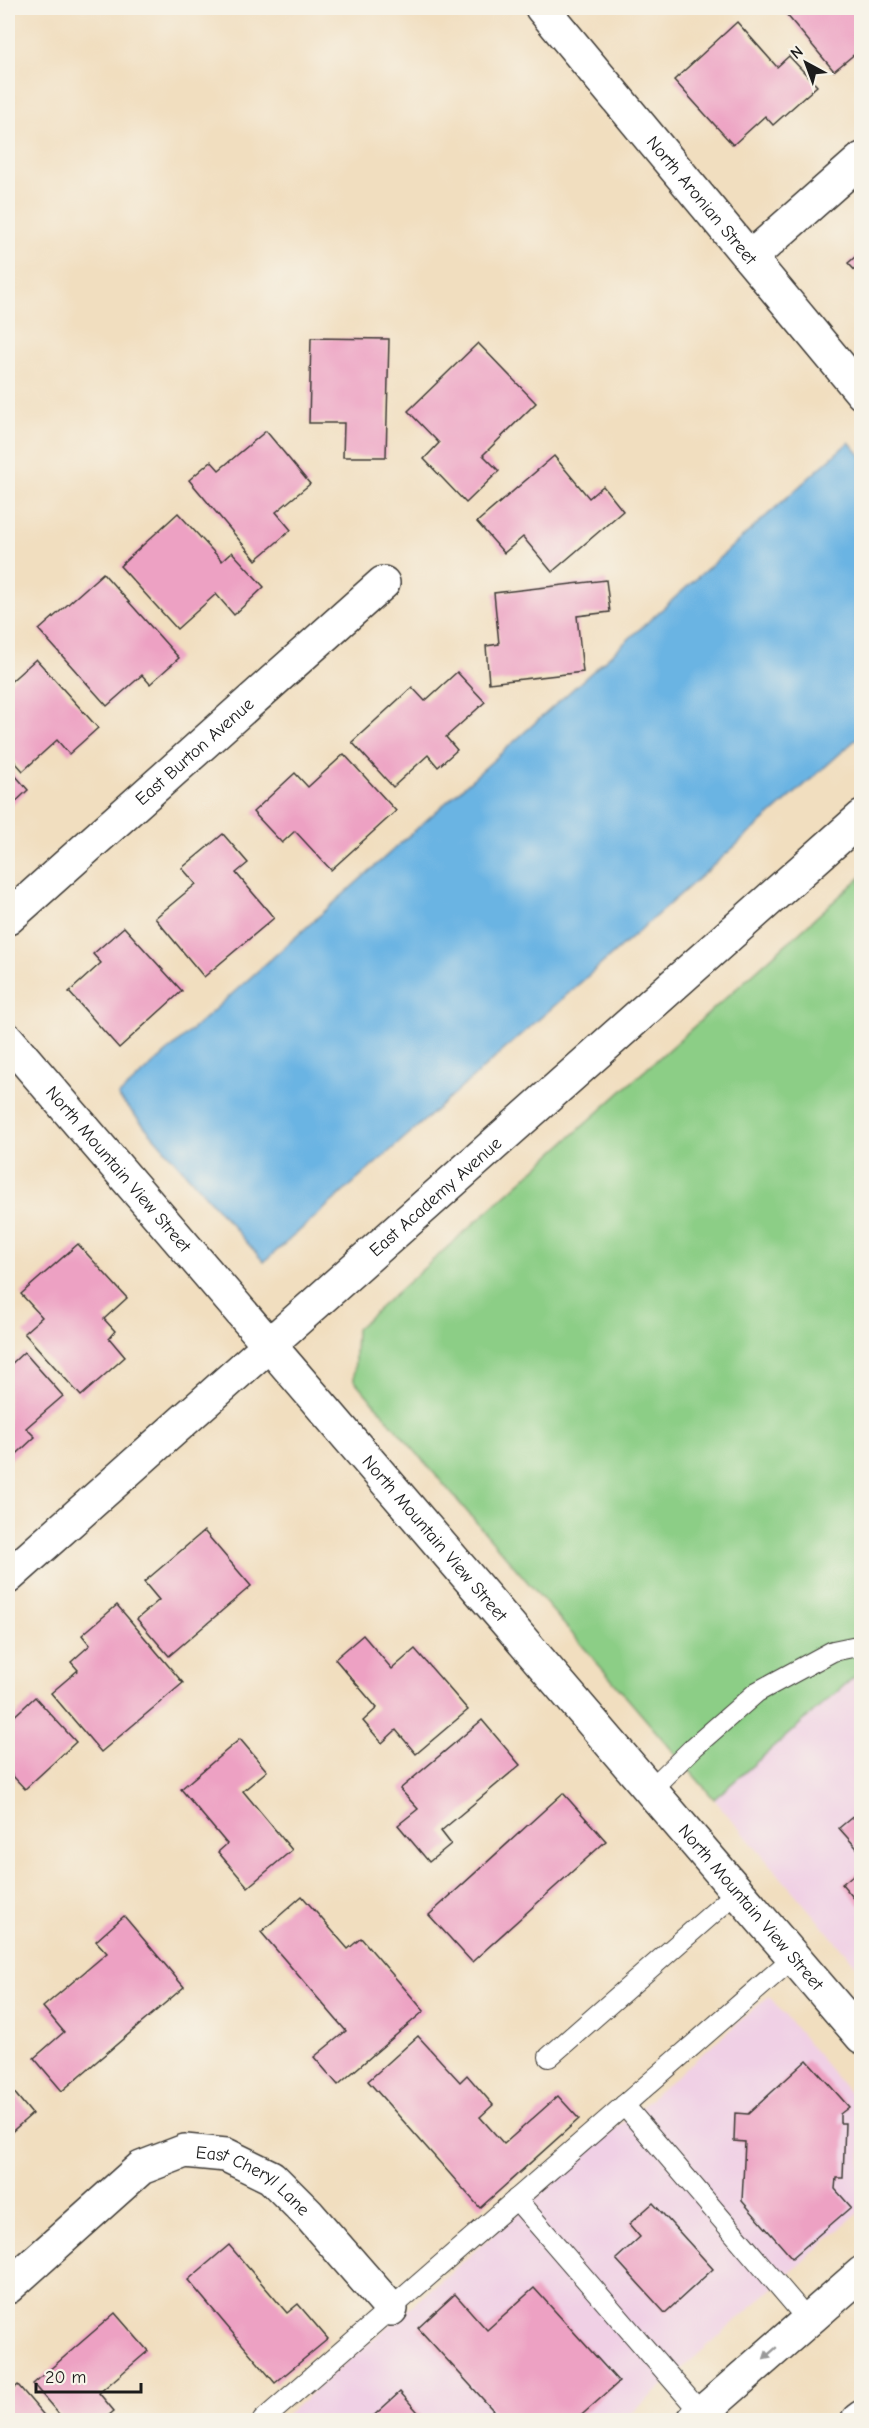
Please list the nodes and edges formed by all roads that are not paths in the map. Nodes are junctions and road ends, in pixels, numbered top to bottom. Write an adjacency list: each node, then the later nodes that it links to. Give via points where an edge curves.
1 (542, 8): 3 (street, North Aronian Street)
2 (861, 159): 3 (street)
3 (750, 258): 4 (street, North Aronian Street)
4 (861, 393)
5 (383, 583): 7 (street, East Burton Avenue)
6 (861, 817): 9 (street, East Academy Avenue)
7 (8, 918)
8 (8, 1040): 9 (street, North Mountain View Street)
9 (267, 1345): 10 (street, East Academy Avenue); 12 (street, North Mountain View Street)
10 (8, 1577)
11 (861, 1645): 12 (lane, via 833,1651 757,1692)
12 (650, 1790): 13 (street, North Mountain View Street)
13 (737, 1892): 14 (street, North Mountain View Street); 16 (lane)
14 (793, 1958): 15 (street, North Mountain View Street); 17 (lane)
15 (861, 2037)
16 (549, 2056)
17 (624, 2105): 18 (lane); 22 (lane)
18 (516, 2199): 21 (lane); 23 (lane)
19 (861, 2273): 22 (street)
20 (8, 2287): 21 (street, East Cheryl Lane, via 141,2168 185,2151 226,2155 271,2177)
21 (391, 2309): 25 (lane)
22 (808, 2320): 23 (street, one-way to 23)
23 (698, 2417)
24 (861, 2417): 26 (street)
25 (263, 2421)
26 (858, 2421)

